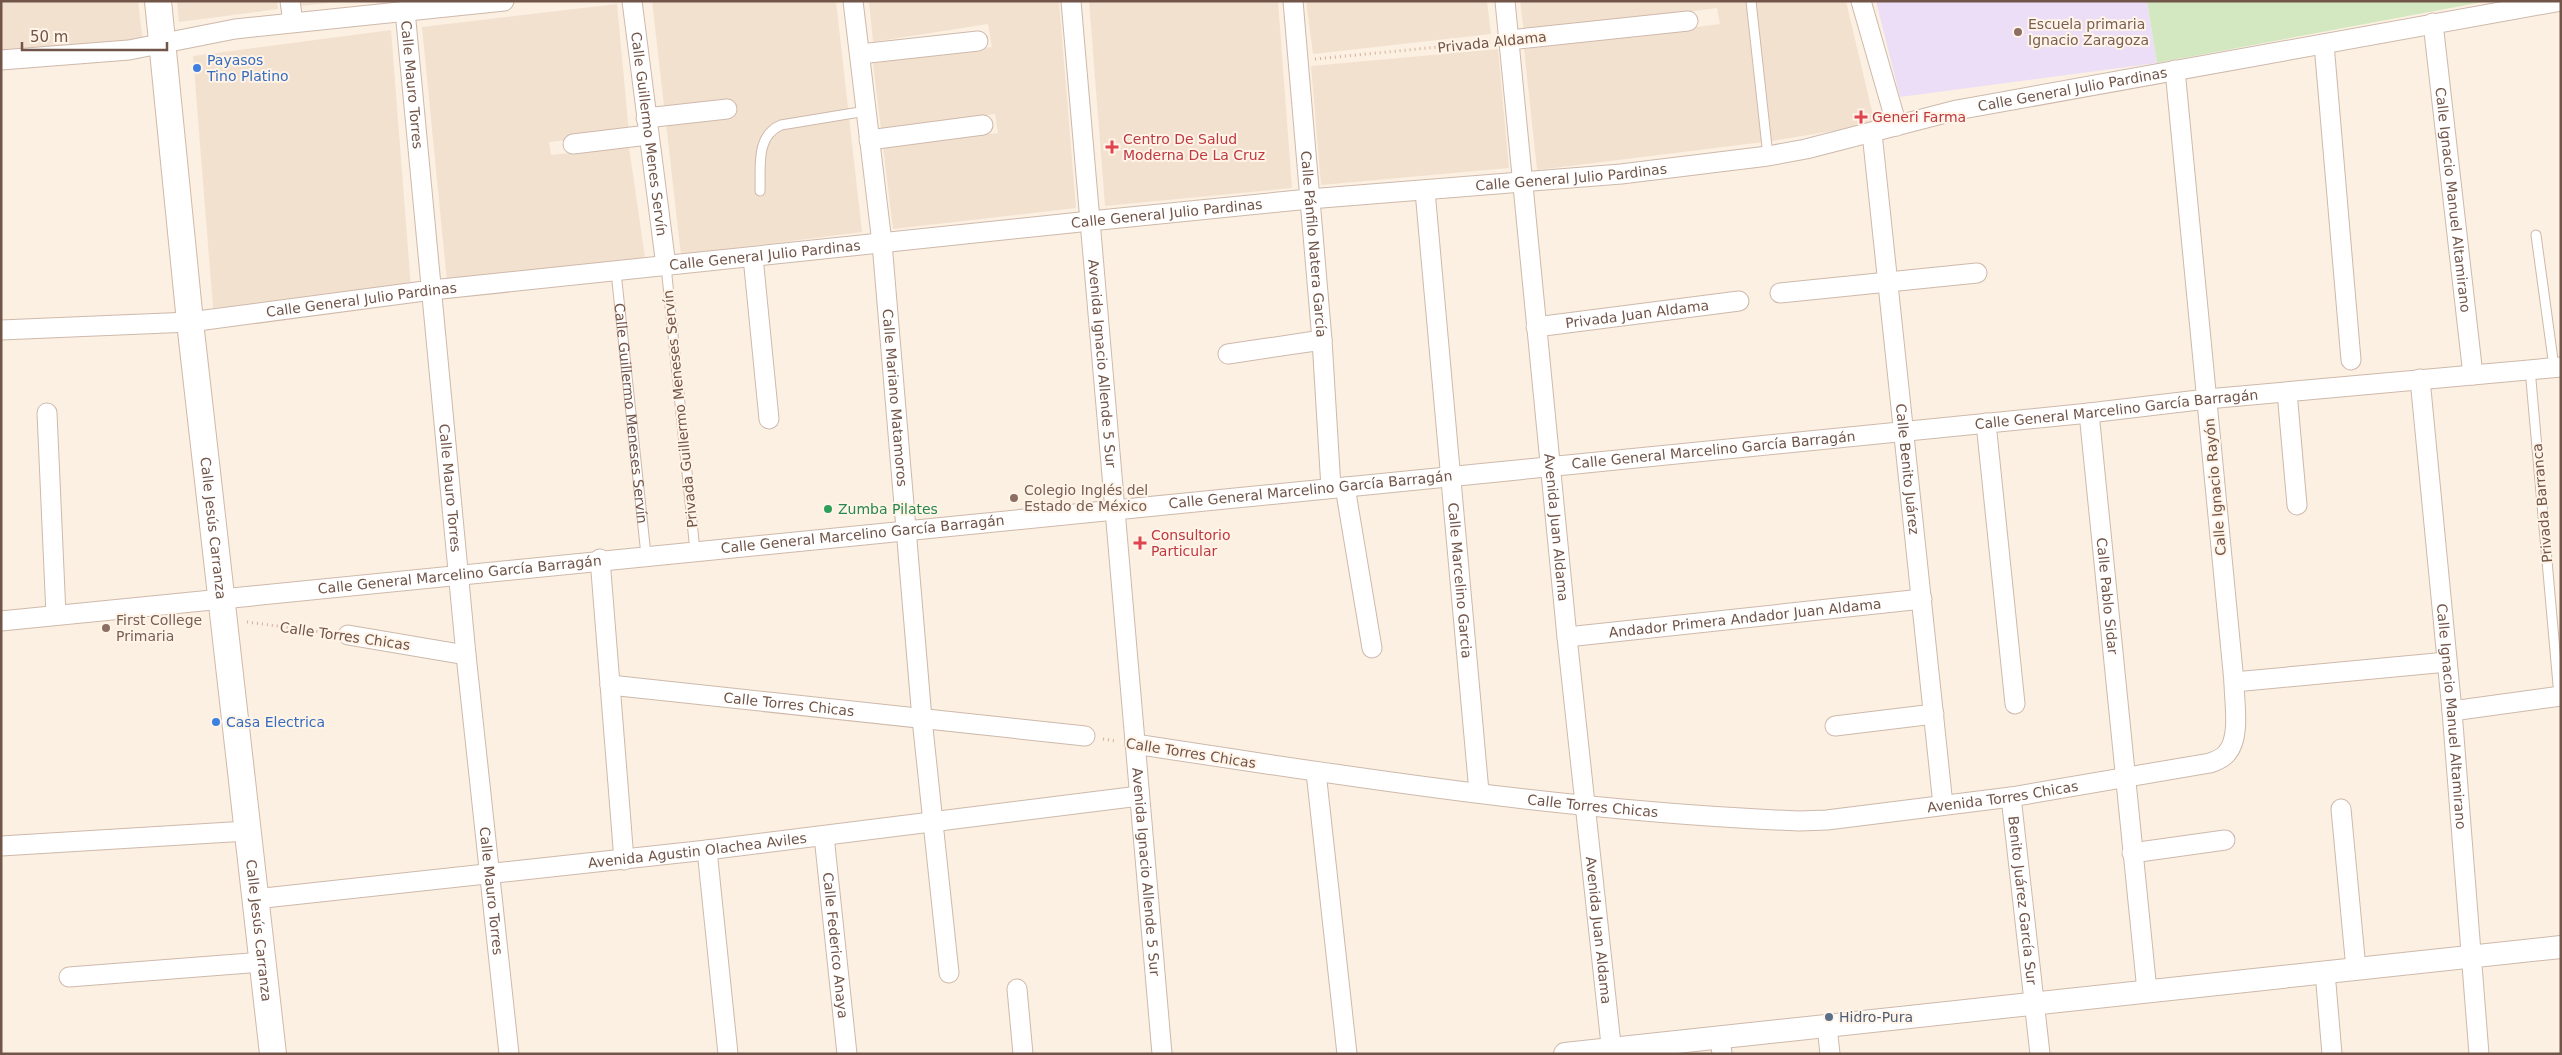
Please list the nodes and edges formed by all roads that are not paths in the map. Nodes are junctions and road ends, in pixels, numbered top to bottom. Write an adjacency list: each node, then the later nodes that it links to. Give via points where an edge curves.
1 (158, 1): 18 (main road, Calle Jesús Carranza)
2 (290, 1): 14 (street)
3 (504, 1): 12 (street)
4 (632, 1): 26 (street, Calle Guillermo Menes Servín)
5 (854, 1): 20 (street, Calle Mariano Matamoros)
6 (1071, 1): 36 (street, Avenida Ignacio Allende 5 Sur)
7 (1293, 1): 35 (street, Calle Pánfilo Natera García)
8 (1505, 1): 16 (street, Avenida Juan Aldama)
9 (1751, 1): 31 (lane)
10 (1861, 1): 27 (street)
11 (2561, 1): 15 (street, Calle General Julio Pardinas)
12 (405, 12): 14 (street); 44 (street, Calle Mauro Torres)
13 (1688, 21): 16 (street, Privada Aldama)
14 (293, 22): 18 (street)
15 (2433, 24): 19 (street, Calle General Julio Pardinas); 55 (street, Calle Ignacio Manuel Altamirano)
16 (1509, 40): 32 (street, Avenida Juan Aldama)
17 (978, 41): 20 (street)
18 (162, 43): 21 (street, via 91,54); 47 (main road, Calle Jesús Carranza)
19 (2324, 44): 22 (street, Calle General Julio Pardinas); 52 (street)
20 (860, 54): 24 (street, Calle Mariano Matamoros)
21 (1, 60)
22 (2175, 70): 27 (street, Calle General Julio Pardinas, via 1957,110); 58 (street, Calle Ignacio Rayón)
23 (727, 109): 26 (street)
24 (866, 111): 29 (street, Calle Mariano Matamoros); 34 (lane, via 772,128 764,138 761,150)
25 (983, 125): 29 (street)
26 (647, 126): 30 (street); 40 (street, Calle Guillermo Menes Servín)
27 (1897, 126): 28 (street, Calle General Julio Pardinas)
28 (1872, 133): 31 (street, Calle General Julio Pardinas); 43 (street, Calle Benito Juárez)
29 (869, 140): 38 (street, Calle Mariano Matamoros)
30 (573, 144)
31 (1768, 156): 32 (street, Calle General Julio Pardinas)
32 (1524, 183): 33 (street, Calle General Julio Pardinas); 48 (street, Avenida Juan Aldama)
33 (1425, 191): 35 (street, Calle General Julio Pardinas); 65 (street, Calle Marcelino Garcia)
34 (760, 192)
35 (1309, 200): 36 (street, Calle General Julio Pardinas); 50 (street, Calle Pánfilo Natera García)
36 (1090, 221): 38 (street, Calle General Julio Pardinas); 68 (street, Avenida Ignacio Allende 5 Sur)
37 (2536, 235): 53 (lane)
38 (882, 244): 39 (street, Calle General Julio Pardinas); 69 (street, Calle Mariano Matamoros)
39 (753, 257): 40 (street, Calle General Julio Pardinas); 61 (street)
40 (666, 266): 41 (street, Calle General Julio Pardinas); 70 (lane, Privada Guillermo Meneses Servín)
41 (616, 272): 44 (street, Calle General Julio Pardinas); 71 (lane, Calle Guillermo Meneses Servín)
42 (1977, 273): 43 (street)
43 (1888, 282): 45 (street); 63 (street, Calle Benito Juárez)
44 (432, 290): 47 (street, Calle General Julio Pardinas); 73 (street, Calle Mauro Torres)
45 (1780, 293)
46 (1739, 301): 48 (street, Privada Juan Aldama)
47 (190, 322): 49 (street, Calle General Julio Pardinas); 75 (main road, Calle Jesús Carranza)
48 (1536, 327): 64 (street, Avenida Juan Aldama)
49 (1, 330)
50 (1322, 340): 51 (street); 66 (street, Calle Pánfilo Natera García)
51 (1228, 354)
52 (2351, 360)
53 (2557, 367): 54 (street, Calle General Marcelino García Barragán)
54 (2530, 369): 55 (street, Calle General Marcelino García Barragán); 85 (lane, Privada Barranca)
55 (2474, 374): 56 (street, Calle General Marcelino García Barragán)
56 (2420, 379): 57 (street, Calle General Marcelino García Barragán); 82 (street, Calle Ignacio Manuel Altamirano)
57 (2287, 392): 58 (street, Calle General Marcelino García Barragán); 67 (street)
58 (2206, 399): 60 (street, Calle General Marcelino García Barragán); 83 (street, Calle Ignacio Rayón)
59 (47, 412): 76 (street)
60 (2089, 413): 62 (street, Calle General Marcelino García Barragán); 95 (street, Calle Pablo Sidar)
61 (768, 419)
62 (1986, 423): 63 (street, Calle General Marcelino García Barragán); 86 (street)
63 (1905, 431): 64 (street, Calle General Marcelino García Barragán); 74 (street, Calle Benito Juárez)
64 (1550, 466): 65 (street, Calle General Marcelino García Barragán); 79 (street, Avenida Juan Aldama)
65 (1449, 477): 66 (street, Calle General Marcelino García Barragán); 96 (street, Calle Marcelino Garcia)
66 (1338, 487): 68 (street, Calle General Marcelino García Barragán); 80 (street, Calle Pánfilo Natera García)
67 (2297, 505)
68 (1114, 508): 69 (street, Calle General Marcelino García Barragán); 92 (street, Avenida Ignacio Allende 5 Sur)
69 (908, 531): 70 (street, Calle General Marcelino García Barragán); 89 (street, Calle Mariano Matamoros)
70 (695, 551): 71 (street, Calle General Marcelino García Barragán)
71 (646, 556): 72 (street, Calle General Marcelino García Barragán)
72 (600, 559): 73 (street, Calle General Marcelino García Barragán); 84 (street)
73 (458, 575): 75 (street, Calle General Marcelino García Barragán); 81 (street, Calle Mauro Torres)
74 (1922, 599): 79 (street, Andador Primera Andador Juan Aldama); 88 (street, Calle Benito Juárez)
75 (223, 610): 76 (street, Calle General Marcelino García Barragán); 104 (main road, Calle Jesús Carranza)
76 (56, 615): 77 (street, Calle General Marcelino García Barragán)
77 (1, 621)
78 (348, 635): 81 (street, Calle Torres Chicas)
79 (1567, 637): 99 (street, Avenida Juan Aldama)
80 (1372, 648)
81 (466, 655): 111 (street, Calle Mauro Torres)
82 (2447, 662): 83 (street); 87 (street, Calle Ignacio Manuel Altamirano)
83 (2234, 682): 93 (street, Calle Ignacio Rayón, via 2234,728)
84 (610, 685): 89 (street, Calle Torres Chicas); 110 (street)
85 (2560, 696): 87 (street)
86 (2015, 704)
87 (2452, 711): 114 (street, Calle Ignacio Manuel Altamirano)
88 (1934, 714): 90 (street); 100 (street, Calle Benito Juárez)
89 (922, 718): 91 (street, Calle Torres Chicas); 103 (street, Calle Mariano Matamoros)
90 (1835, 726)
91 (1085, 736)
92 (1135, 744): 94 (street, Calle Torres Chicas); 97 (street, Avenida Ignacio Allende 5 Sur)
93 (2227, 753): 95 (street, Avenida Torres Chicas, via 2210,763)
94 (1316, 772): 96 (street, Calle Torres Chicas); 132 (street)
95 (2124, 779): 98 (street, Avenida Torres Chicas); 109 (street, Calle Pablo Sidar)
96 (1479, 792): 99 (street, Calle Torres Chicas)
97 (1139, 796): 103 (street, Avenida Agustin Olachea Aviles); 131 (street, Avenida Ignacio Allende 5 Sur)
98 (2011, 797): 100 (street, Avenida Torres Chicas); 122 (street, Benito Juárez García Sur)
99 (1584, 804): 102 (street, Calle Torres Chicas); 125 (street, Avenida Juan Aldama)
100 (1943, 805): 102 (street, Avenida Torres Chicas, via 1827,820)
101 (2341, 809): 116 (street)
102 (1773, 820)
103 (935, 823): 105 (street, Avenida Agustin Olachea Aviles); 118 (street, Calle Mariano Matamoros)
104 (247, 831): 107 (street); 112 (main road, Calle Jesús Carranza)
105 (824, 836): 108 (street, Avenida Agustin Olachea Aviles); 129 (street, Calle Federico Anaya)
106 (2225, 840): 109 (street)
107 (1, 846)
108 (707, 850): 110 (street, Avenida Agustin Olachea Aviles); 128 (street)
109 (2132, 853): 121 (street, Calle Pablo Sidar)
110 (624, 860): 111 (street, Avenida Agustin Olachea Aviles)
111 (488, 874): 112 (street, Avenida Agustin Olachea Aviles); 127 (street, Calle Mauro Torres)
112 (256, 900): 115 (main road, Calle Jesús Carranza)
113 (2561, 947): 114 (street)
114 (2471, 956): 116 (street); 137 (street, Calle Ignacio Manuel Altamirano)
115 (262, 962): 119 (street); 126 (main road, Calle Jesús Carranza)
116 (2356, 969): 117 (street)
117 (2325, 972): 121 (street); 136 (street)
118 (949, 973)
119 (69, 977)
120 (1017, 989): 130 (street)
121 (2147, 991): 122 (street)
122 (2034, 1003): 123 (street); 135 (street, Benito Juárez García Sur)
123 (1828, 1026): 124 (street); 134 (street)
124 (1721, 1046): 125 (street)
125 (1612, 1051): 133 (street)
126 (273, 1054)
127 (509, 1054)
128 (728, 1054)
129 (847, 1054)
130 (1023, 1054)
131 (1162, 1054)
132 (1347, 1054)
133 (1565, 1054)
134 (1830, 1054)
135 (2040, 1054)
136 (2332, 1054)
137 (2479, 1054)

